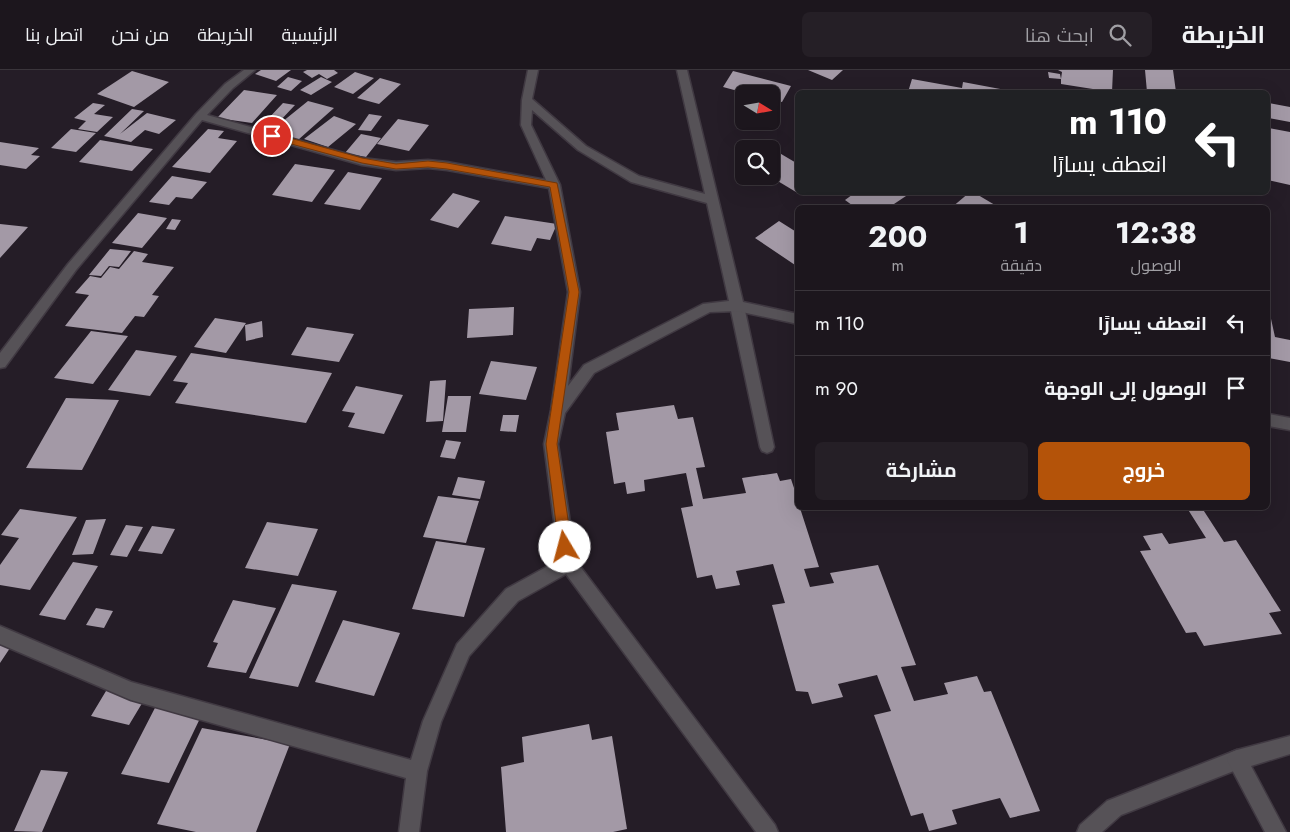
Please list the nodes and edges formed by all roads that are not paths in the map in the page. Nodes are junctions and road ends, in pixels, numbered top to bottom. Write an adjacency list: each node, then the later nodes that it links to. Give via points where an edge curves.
1 (250, 70): 5 (street)
2 (533, 70): 4 (street)
3 (682, 70): 7 (street)
4 (527, 100): 6 (street, via 526,125); 7 (street, via 582,148 635,179)
5 (200, 116): 6 (street, via 362,161 396,166 447,166); 12 (street, via 72,267)
6 (554, 185): 13 (street, via 574,292)
7 (712, 200): 8 (street)
8 (731, 282): 9 (street); 10 (street)
9 (737, 306): 10 (street); 11 (street); 16 (street)
10 (708, 307): 13 (street, via 589,369)
11 (795, 318)
12 (0, 363)
13 (558, 411): 17 (street, via 551,444)
14 (1270, 420): 15 (street)
15 (1290, 424)
16 (767, 447)
17 (568, 564): 21 (street, via 512,595 463,650 432,721); 23 (street)
18 (0, 635): 21 (street, via 131,692)
19 (1290, 745): 20 (street)
20 (1237, 760): 24 (street, via 1114,808); 25 (street)
21 (417, 771): 22 (street)
22 (409, 832)
23 (768, 832)
24 (1087, 832)
25 (1276, 832)

